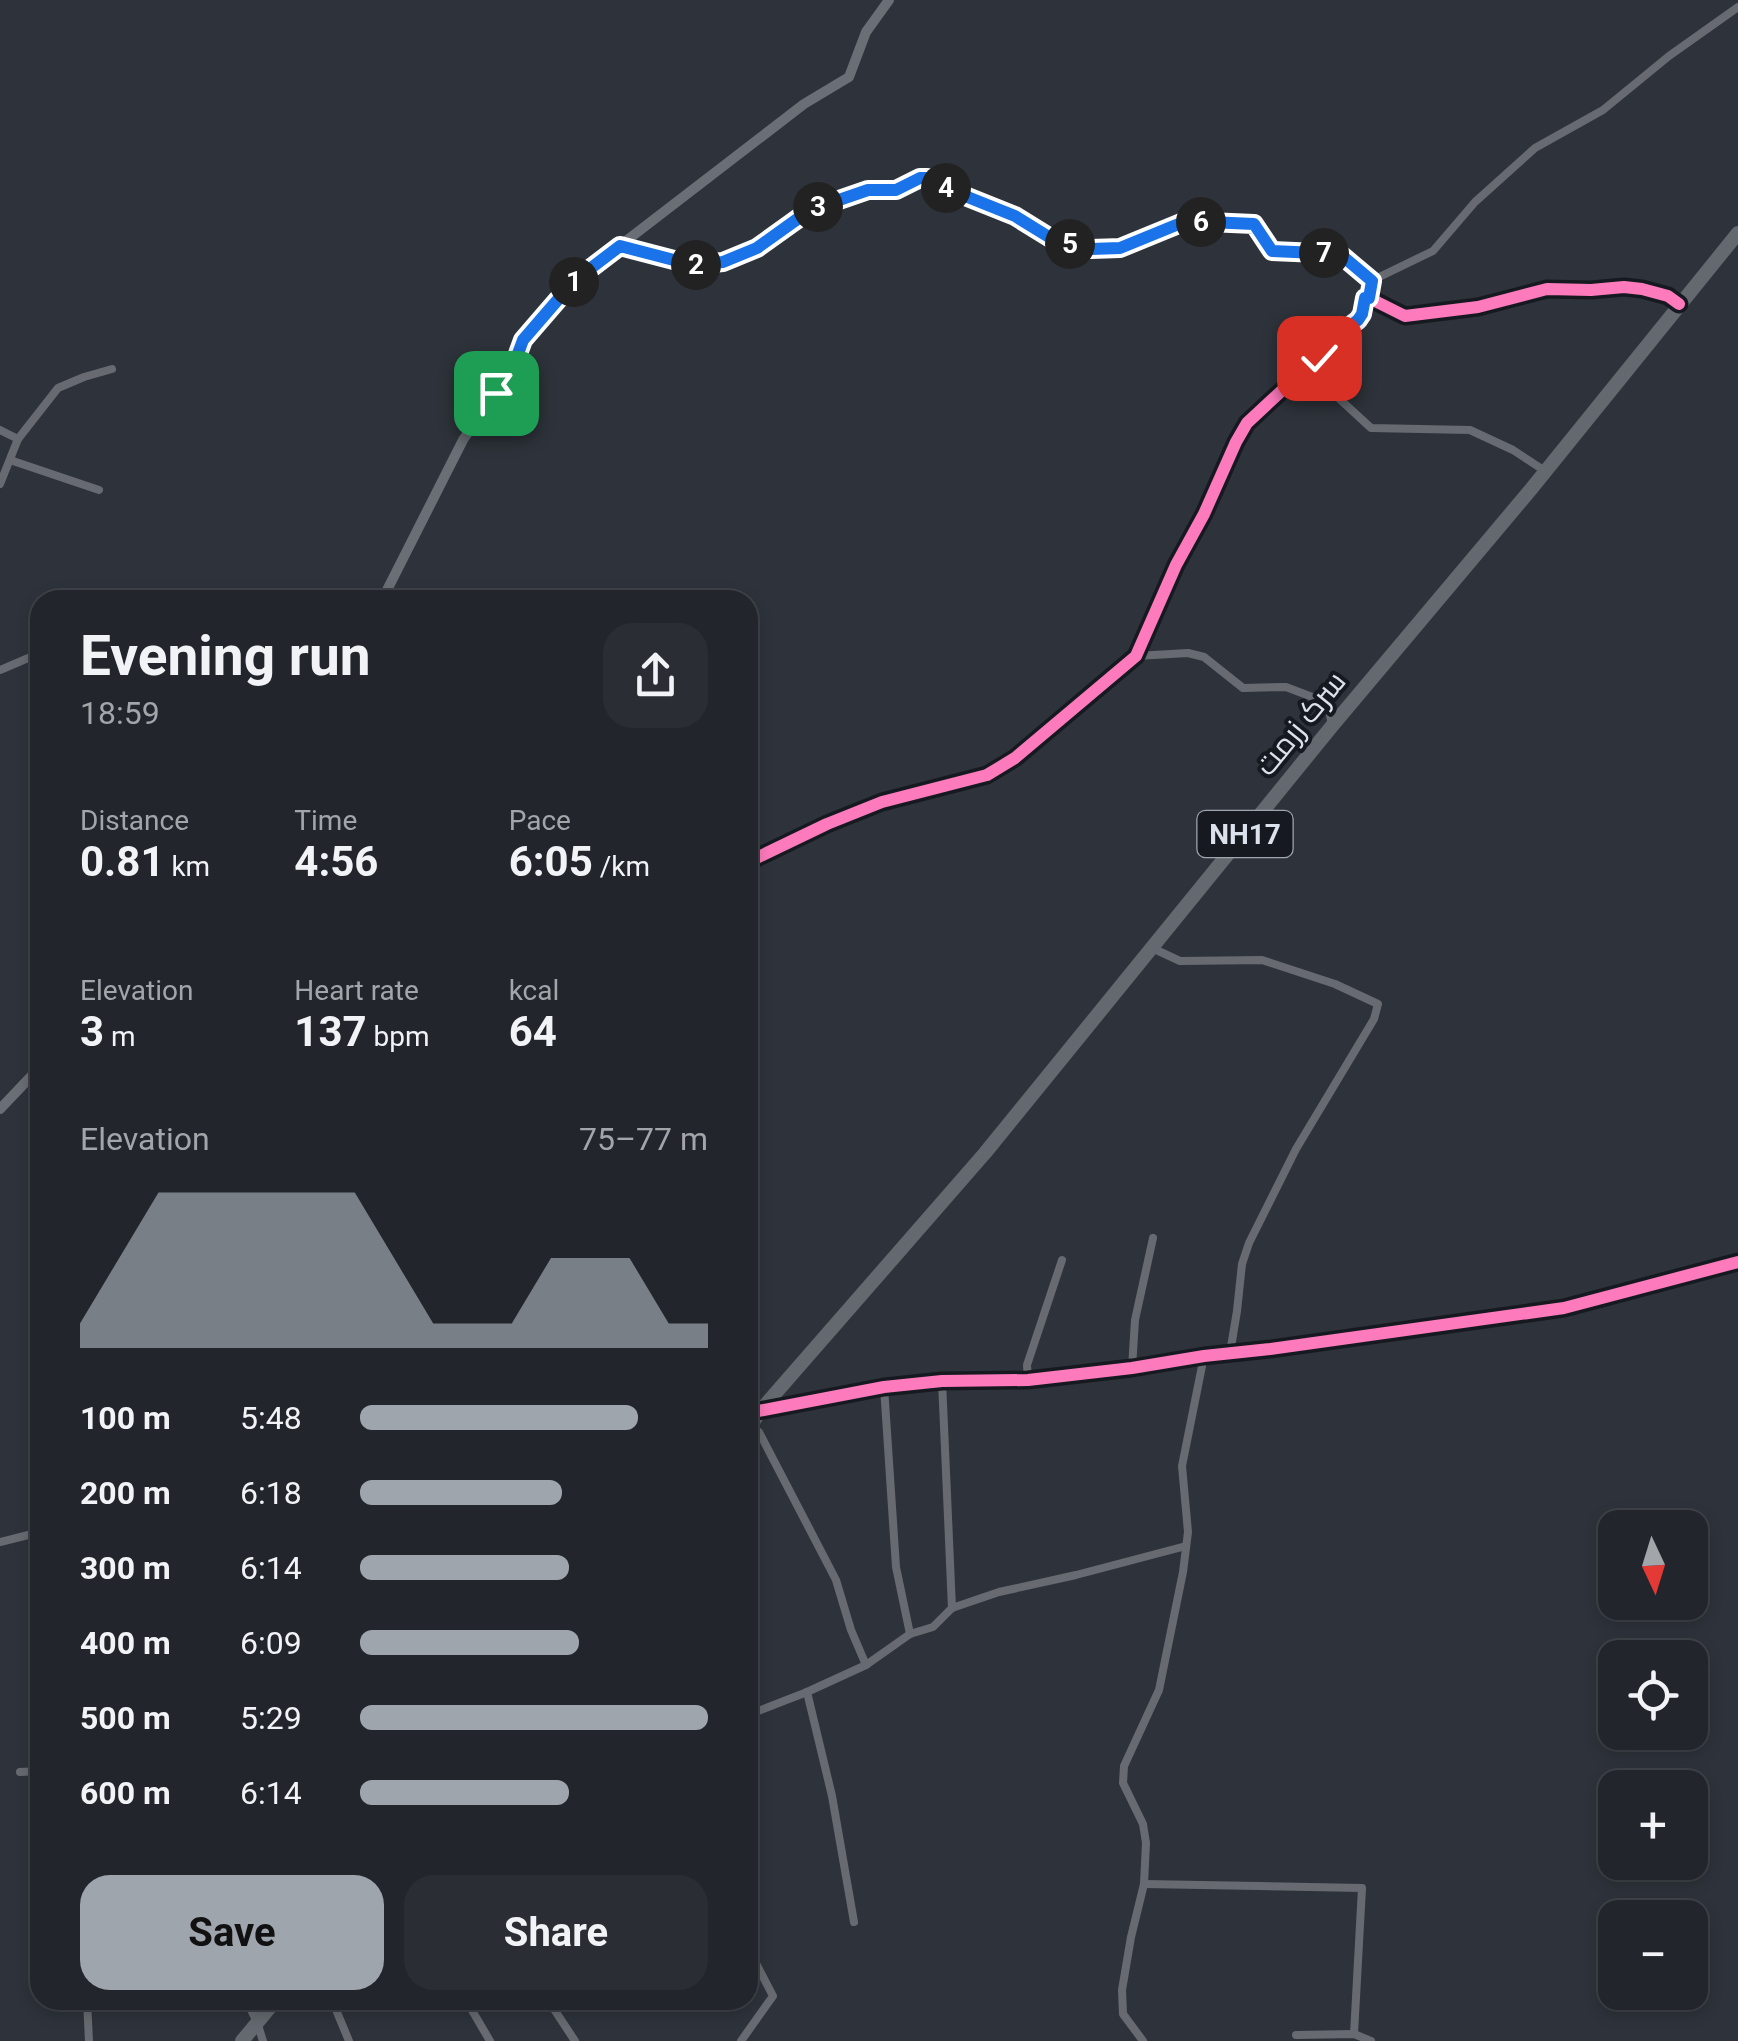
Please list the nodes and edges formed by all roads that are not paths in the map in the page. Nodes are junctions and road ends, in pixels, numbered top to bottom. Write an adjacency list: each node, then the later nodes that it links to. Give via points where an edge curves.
1 (889, 0): 4 (street, via 866,32 849,77)
2 (1738, 8): 5 (street, via 1603,110 1535,148 1433,251)
3 (1738, 233): 7 (highway, سرک زرمت / NH17)
4 (620, 246): 5 (street, via 693,265 723,262 757,248 810,210 927,178 1057,242 1120,248 1186,221 1254,224 1272,251 1340,254); 16 (street, via 574,281 523,340)
5 (1372, 281): 6 (street)
6 (1369, 298): 7 (street, via 1404,316 1478,308 1547,289 1642,289); 9 (street, via 1358,320)
7 (1679, 304): 13 (highway, سرک زرمت / NH17)
8 (112, 369): 11 (street, via 58,388)
9 (1307, 369): 13 (street, via 1371,428 1470,430); 17 (street, via 1247,423)
10 (0, 430): 11 (street)
11 (18, 438): 12 (street)
12 (10, 460): 14 (street); 15 (street)
13 (1545, 471): 20 (highway, سرک زرمت / NH17)
14 (0, 484)
15 (98, 490)
16 (387, 590)
17 (1136, 656): 20 (street, via 1204,657 1243,688 1286,687 1328,703); 21 (street, via 986,775 882,802)
18 (30, 657): 19 (street)
19 (0, 670)
20 (1332, 726): 22 (highway, سرک زرمت / NH17)
21 (758, 857)
22 (1152, 948): 28 (street, via 1180,961 1262,960 1378,1004 1249,1242); 34 (highway, سرک زرمت / NH17, via 985,1153)
23 (30, 1078): 24 (street)
24 (0, 1109)
25 (1153, 1238): 30 (street)
26 (1062, 1260): 31 (street)
27 (1738, 1262): 28 (street, via 1564,1308)
28 (1230, 1353): 29 (street)
29 (1204, 1356): 30 (street); 39 (street, via 1182,1466)
30 (1132, 1368): 31 (street)
31 (1028, 1380): 32 (street)
32 (942, 1381): 33 (street); 40 (street)
33 (884, 1386): 35 (street); 41 (street, via 896,1568)
34 (758, 1413)
35 (758, 1419)
36 (758, 1433): 42 (street, via 836,1580)
37 (30, 1534): 38 (street)
38 (0, 1542)
39 (1186, 1546): 40 (street); 47 (street, via 1158,1690 1124,1766 1123,1783 1146,1843)
40 (952, 1608): 41 (street, via 933,1627)
41 (910, 1634): 42 (street)
42 (866, 1665): 43 (street)
43 (807, 1692): 44 (street); 48 (street)
44 (758, 1711)
45 (20, 1772): 46 (street)
46 (30, 1772)
47 (1144, 1884): 57 (street, via 1362,1888); 66 (street, via 1122,1990 1123,2014)
48 (854, 1922)
49 (758, 1967): 65 (street, via 773,1996)
50 (88, 2010): 59 (street)
51 (251, 2010): 56 (street)
52 (267, 2010): 56 (highway)
53 (336, 2010): 62 (street)
54 (472, 2010): 63 (street)
55 (555, 2010): 64 (street)
56 (257, 2022): 60 (highway); 61 (street)
57 (1354, 2034): 58 (street); 67 (street)
58 (1296, 2035)
59 (90, 2041)
60 (242, 2041)
61 (263, 2041)
62 (348, 2041)
63 (490, 2041)
64 (575, 2041)
65 (741, 2041)
66 (1142, 2041)
67 (1371, 2041)

